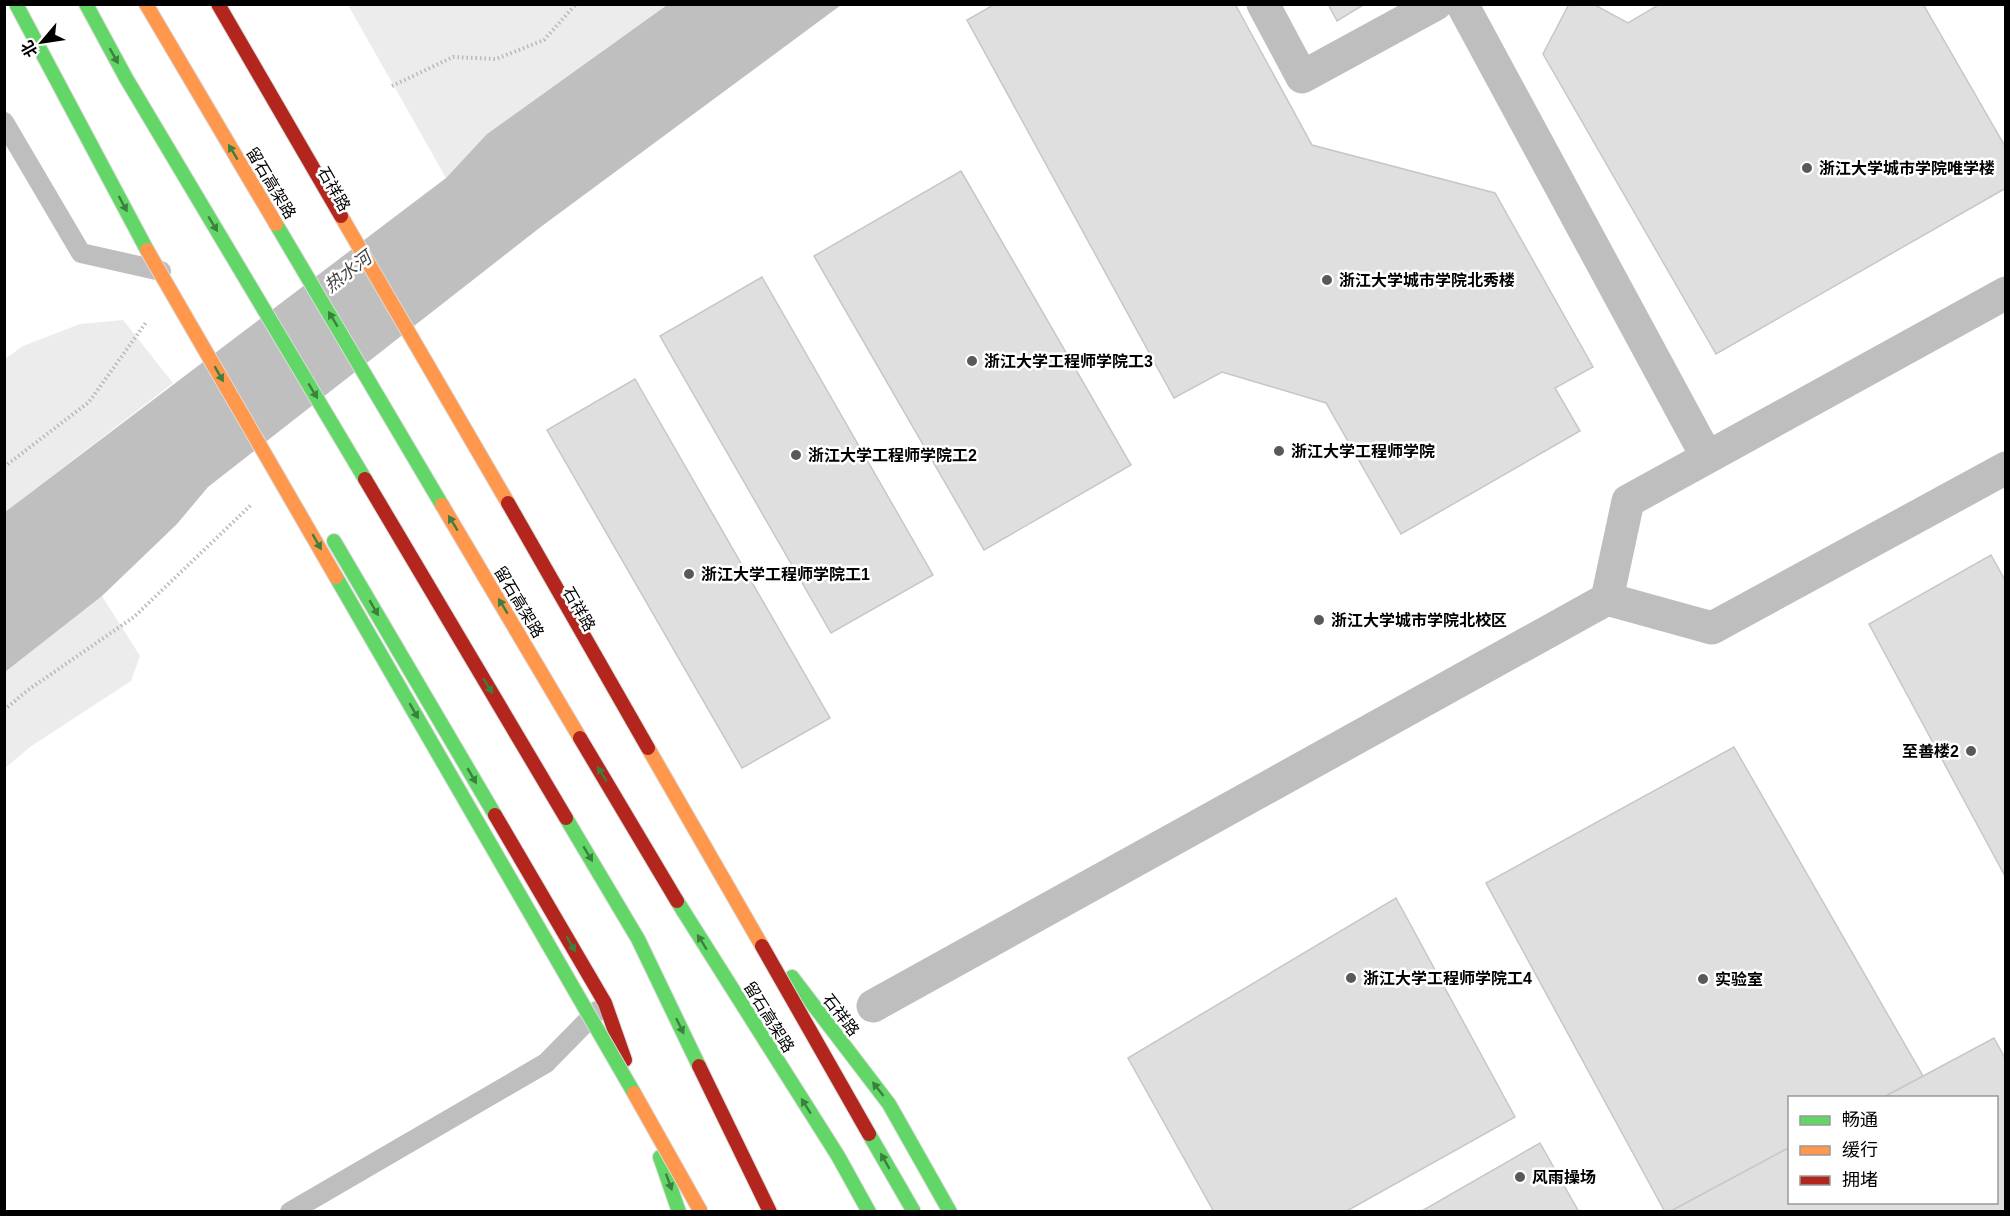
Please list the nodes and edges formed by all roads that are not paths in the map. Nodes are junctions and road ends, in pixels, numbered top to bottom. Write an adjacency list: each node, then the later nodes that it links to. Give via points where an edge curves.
1 (16, 4): 10 (main road); 22 (main road, one-way to 22, bridge, via 145,246)
2 (86, 4): 23 (main road, one-way to 23, via 126,78 638,939)
3 (147, 4): 19 (main road, 留石高架路, one-way to 3, via 689,922)
4 (207, 4): 27 (main road, 石祥路, one-way to 4, via 889,1104 717,880)
5 (218, 4): 26 (main road, 留石高架路, one-way to 5, bridge)
6 (1263, 4): 7 (street, via 1302,77)
7 (1436, 4)
8 (1462, 4): 13 (street)
9 (4, 122): 11 (lane, via 81,253)
10 (155, 235)
11 (178, 275)
12 (2006, 293): 13 (street)
13 (1707, 457): 16 (street, via 1628,501)
14 (2006, 468): 16 (street, via 1712,628)
15 (327, 528): 17 (main road, one-way to 17)
16 (1607, 599): 18 (street)
17 (605, 1003): 20 (lane, via 546,1063); 21 (main road, one-way to 21)
18 (873, 1006)
19 (838, 1156): 24 (main road, 留石高架路); 25 (main road)
20 (290, 1212)
21 (679, 1212)
22 (701, 1212)
23 (769, 1212)
24 (869, 1212)
25 (878, 1212)
26 (914, 1212)
27 (950, 1212)

